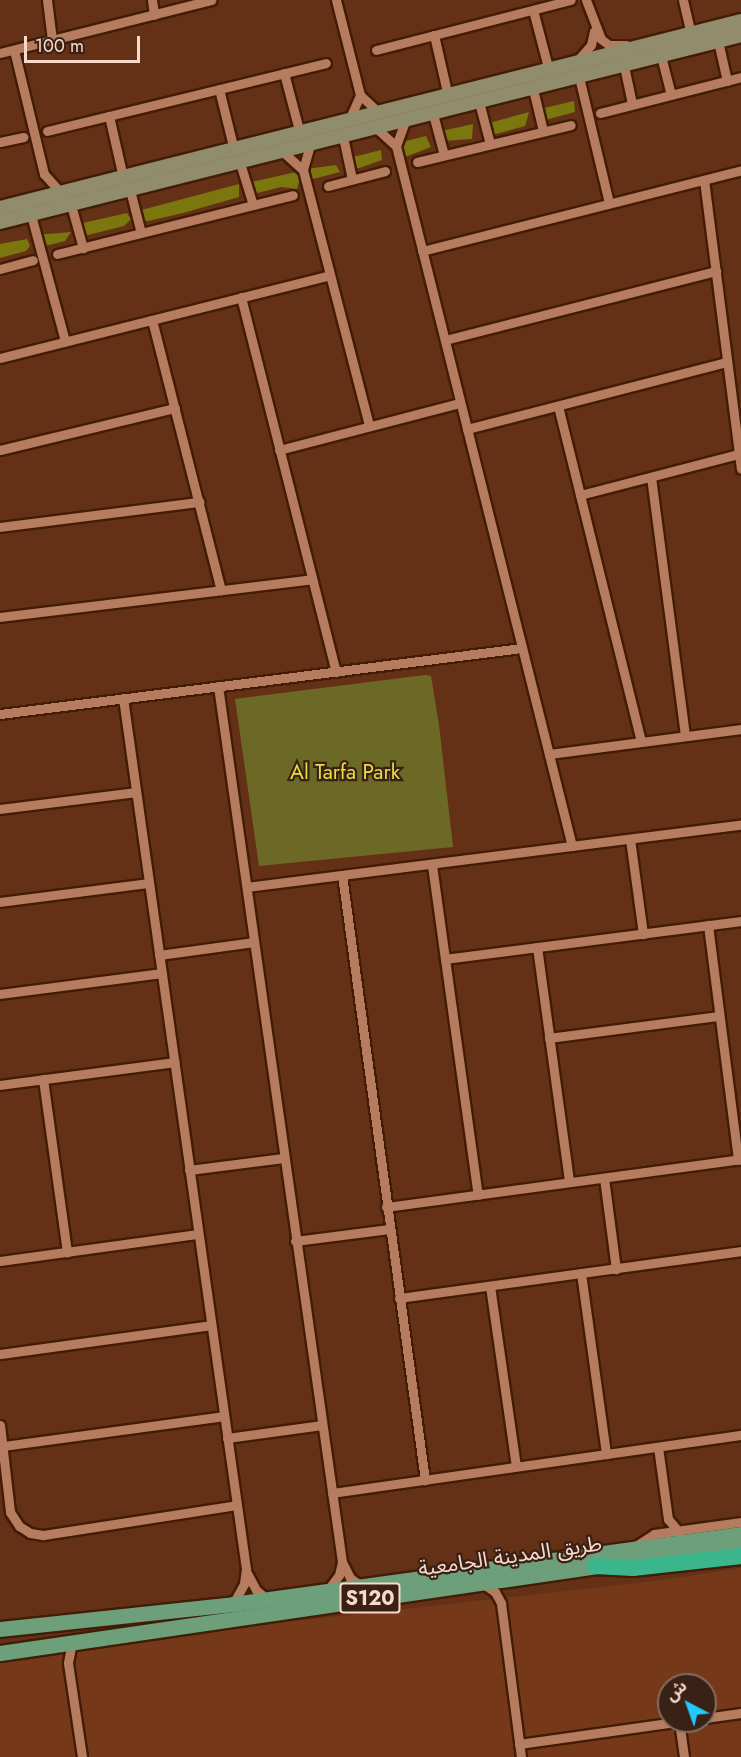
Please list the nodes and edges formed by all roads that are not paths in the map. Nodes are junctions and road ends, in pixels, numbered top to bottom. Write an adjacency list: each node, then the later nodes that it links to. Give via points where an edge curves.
1 (47, 0): 15 (street)
2 (153, 0): 9 (street)
3 (211, 0): 9 (street)
4 (336, 0): 32 (street)
5 (571, 0): 8 (street)
6 (586, 0): 11 (street)
7 (683, 0): 12 (street)
8 (533, 10): 13 (street); 25 (street)
9 (154, 15): 15 (street)
10 (741, 21): 12 (main road)
11 (594, 30): 17 (street, via 609,45); 23 (street, via 588,51)
12 (691, 34): 17 (main road)
13 (434, 35): 19 (street); 34 (street)
14 (741, 35): 16 (main road)
15 (52, 40): 18 (street)
16 (718, 41): 21 (main road); 29 (street)
17 (653, 44): 23 (main road)
18 (14, 50): 20 (street); 62 (street)
19 (376, 50)
20 (0, 53)
21 (661, 56): 24 (main road); 33 (street)
22 (326, 63): 26 (street)
23 (571, 65): 25 (main road); 30 (main road, via 545,78)
24 (624, 66): 27 (main road); 36 (street)
25 (549, 71): 34 (main road)
26 (284, 73): 31 (street); 47 (street)
27 (579, 77): 30 (main road); 71 (street)
28 (741, 77): 29 (street)
29 (727, 81): 33 (street)
30 (539, 87): 35 (main road); 46 (street)
31 (219, 89): 40 (street); 56 (street)
32 (360, 95): 38 (street); 42 (street)
33 (671, 95): 36 (street)
34 (448, 96): 38 (main road)
35 (479, 102): 39 (main road); 51 (street)
36 (632, 104): 37 (street)
37 (600, 112)
38 (379, 113): 42 (main road)
39 (433, 114): 41 (main road); 55 (street)
40 (109, 116): 45 (street); 65 (street)
41 (405, 121): 44 (main road); 53 (street)
42 (348, 122): 47 (main road)
43 (572, 124): 46 (street)
44 (376, 129): 49 (main road); 53 (street)
45 (47, 131)
46 (543, 131): 51 (street)
47 (300, 134): 56 (main road)
48 (23, 137): 50 (street)
49 (342, 137): 52 (main road); 63 (street)
50 (0, 142)
51 (490, 144): 55 (street)
52 (310, 145): 54 (main road); 59 (street)
53 (396, 146): 79 (street)
54 (283, 152): 56 (main road); 59 (street)
55 (444, 155): 58 (street)
56 (237, 156): 57 (main road); 66 (main road); 73 (street)
57 (186, 162): 65 (main road); 66 (main road, via 188,168)
58 (417, 162)
59 (303, 170): 84 (street)
60 (741, 170): 64 (street)
61 (385, 171): 63 (street)
62 (44, 174): 68 (street); 70 (street)
63 (352, 179): 67 (street)
64 (704, 180): 71 (street); 83 (street)
65 (127, 184): 66 (main road); 68 (main road); 72 (main road); 77 (street)
66 (150, 185)
67 (328, 186)
68 (61, 193): 70 (main road)
69 (292, 195): 73 (street)
70 (34, 200): 74 (main road); 76 (main road, via 7,214)
71 (609, 203): 79 (street)
72 (71, 205): 75 (main road); 78 (street)
73 (253, 205): 77 (street)
74 (0, 208)
75 (31, 215): 76 (main road); 88 (street)
76 (4, 221)
77 (141, 233): 78 (street)
78 (83, 248): 80 (street)
79 (422, 251): 87 (street)
80 (57, 254)
81 (33, 260): 82 (street)
82 (0, 269)
83 (716, 272): 87 (street); 90 (street)
84 (330, 275): 85 (street); 95 (street)
85 (241, 297): 86 (street); 98 (street)
86 (152, 320): 88 (street); 93 (street)
87 (445, 340): 91 (street)
88 (65, 341): 89 (street)
89 (0, 358)
90 (728, 362): 92 (street); 94 (street)
91 (460, 403): 95 (street); 96 (street)
92 (558, 406): 96 (street); 102 (street)
93 (175, 408): 97 (street); 103 (street)
94 (738, 418): 99 (street)
95 (369, 426): 98 (street)
96 (467, 429): 108 (street)
97 (0, 450)
98 (279, 450): 105 (street)
99 (739, 454): 100 (street); 101 (street)
100 (741, 469)
101 (651, 477): 102 (street); 114 (street)
102 (579, 495): 115 (street)
103 (199, 502): 104 (street); 106 (street)
104 (0, 527)
105 (312, 579): 106 (street); 109 (street)
106 (221, 590): 107 (street)
107 (0, 617)
108 (522, 648): 109 (street); 116 (street)
109 (336, 672): 110 (street)
110 (218, 686): 111 (street); 125 (street)
111 (123, 698): 112 (street); 117 (street)
112 (0, 710)
113 (741, 729): 114 (street)
114 (685, 736): 115 (street)
115 (641, 742): 116 (street)
116 (549, 754): 121 (street)
117 (136, 792): 118 (street); 124 (street)
118 (0, 809)
119 (741, 825): 120 (street)
120 (630, 839): 121 (street); 129 (street)
121 (572, 846): 122 (street)
122 (432, 865): 123 (street); 133 (street)
123 (342, 875): 125 (street); 147 (street)
124 (149, 883): 126 (street); 132 (street)
125 (247, 888): 130 (street)
126 (0, 902)
127 (741, 921): 128 (street)
128 (708, 926): 129 (street); 136 (street)
129 (643, 934): 131 (street)
130 (254, 942): 132 (street); 141 (street)
131 (537, 947): 133 (street); 137 (street)
132 (159, 955): 134 (street)
133 (445, 958): 146 (street)
134 (162, 973): 135 (street); 138 (street)
135 (0, 994)
136 (719, 1016): 137 (street); 142 (street)
137 (549, 1038): 145 (street)
138 (174, 1062): 139 (street); 143 (street)
139 (43, 1079): 140 (street); 152 (street)
140 (0, 1085)
141 (284, 1158): 143 (street); 150 (street)
142 (739, 1159): 144 (street)
143 (189, 1170): 149 (street)
144 (604, 1178): 145 (street); 154 (street)
145 (569, 1182): 146 (street)
146 (478, 1195): 147 (street)
147 (386, 1207): 148 (street)
148 (389, 1228): 150 (street); 157 (street)
149 (198, 1234): 152 (street); 158 (street)
150 (295, 1241): 162 (street)
151 (741, 1251): 154 (street)
152 (67, 1252): 153 (street)
153 (0, 1261)
154 (616, 1269): 155 (street)
155 (581, 1273): 156 (street); 167 (street)
156 (490, 1286): 157 (street); 168 (street)
157 (399, 1298): 169 (street)
158 (211, 1325): 159 (street); 160 (street)
159 (0, 1354)
160 (224, 1416): 164 (street); 165 (street)
161 (0, 1425): 165 (street)
162 (322, 1425): 164 (street); 170 (street)
163 (741, 1435): 166 (street)
164 (227, 1438): 171 (street)
165 (3, 1446): 171 (street, via 12,1517 24,1531 48,1533)
166 (658, 1447): 167 (street); 172 (street)
167 (606, 1454): 168 (street)
168 (516, 1466): 169 (street)
169 (425, 1480): 170 (street)
170 (332, 1493): 180 (street)
171 (237, 1505): 182 (street)
172 (668, 1519): 174 (street); 175 (street)
173 (741, 1522): 174 (street)
174 (678, 1531): 175 (street)
175 (661, 1533): 178 (street)
176 (741, 1534): 178 (main road, طريق المدينة الجامعية / S120)
177 (741, 1545): 181 (main road, طريق المدينة الجامعية / S120)
178 (634, 1548): 185 (main road, طريق المدينة الجامعية / S120)
179 (741, 1556): 181 (highway, via 650,1567)
180 (342, 1562): 185 (street, via 346,1573); 186 (street, via 339,1575)
181 (595, 1566): 183 (main road, طريق المدينة الجامعية / S120)
182 (246, 1569): 187 (street, via 256,1590); 189 (street, via 242,1591)
183 (516, 1577): 184 (main road, طريق المدينة الجامعية / S120); 188 (street, via 507,1585)
184 (479, 1582): 188 (street, via 495,1592); 193 (main road, طريق المدينة الجامعية / S120)
185 (360, 1585): 186 (main road, طريق المدينة الجامعية / S120)
186 (326, 1591): 187 (main road, طريق المدينة الجامعية / S120)
187 (268, 1600): 189 (main road, طريق المدينة الجامعية / S120)
188 (501, 1603): 201 (street)
189 (233, 1604): 191 (main road, طريق المدينة الجامعية / S120)
190 (0, 1626): 191 (main road, طريق المدينة الجامعية / S120)
191 (23, 1629): 192 (main road); 195 (main road)
192 (0, 1636)
193 (72, 1642): 194 (main road, طريق المدينة الجامعية / S120); 196 (street)
194 (55, 1645): 195 (main road, طريق المدينة الجامعية / S120); 196 (street)
195 (0, 1650)
196 (68, 1663): 202 (street)
197 (741, 1713): 198 (street)
198 (717, 1716)
199 (657, 1724): 201 (street)
200 (681, 1733): 204 (street)
201 (519, 1744): 203 (street)
202 (82, 1757)
203 (521, 1757)
204 (684, 1757)

